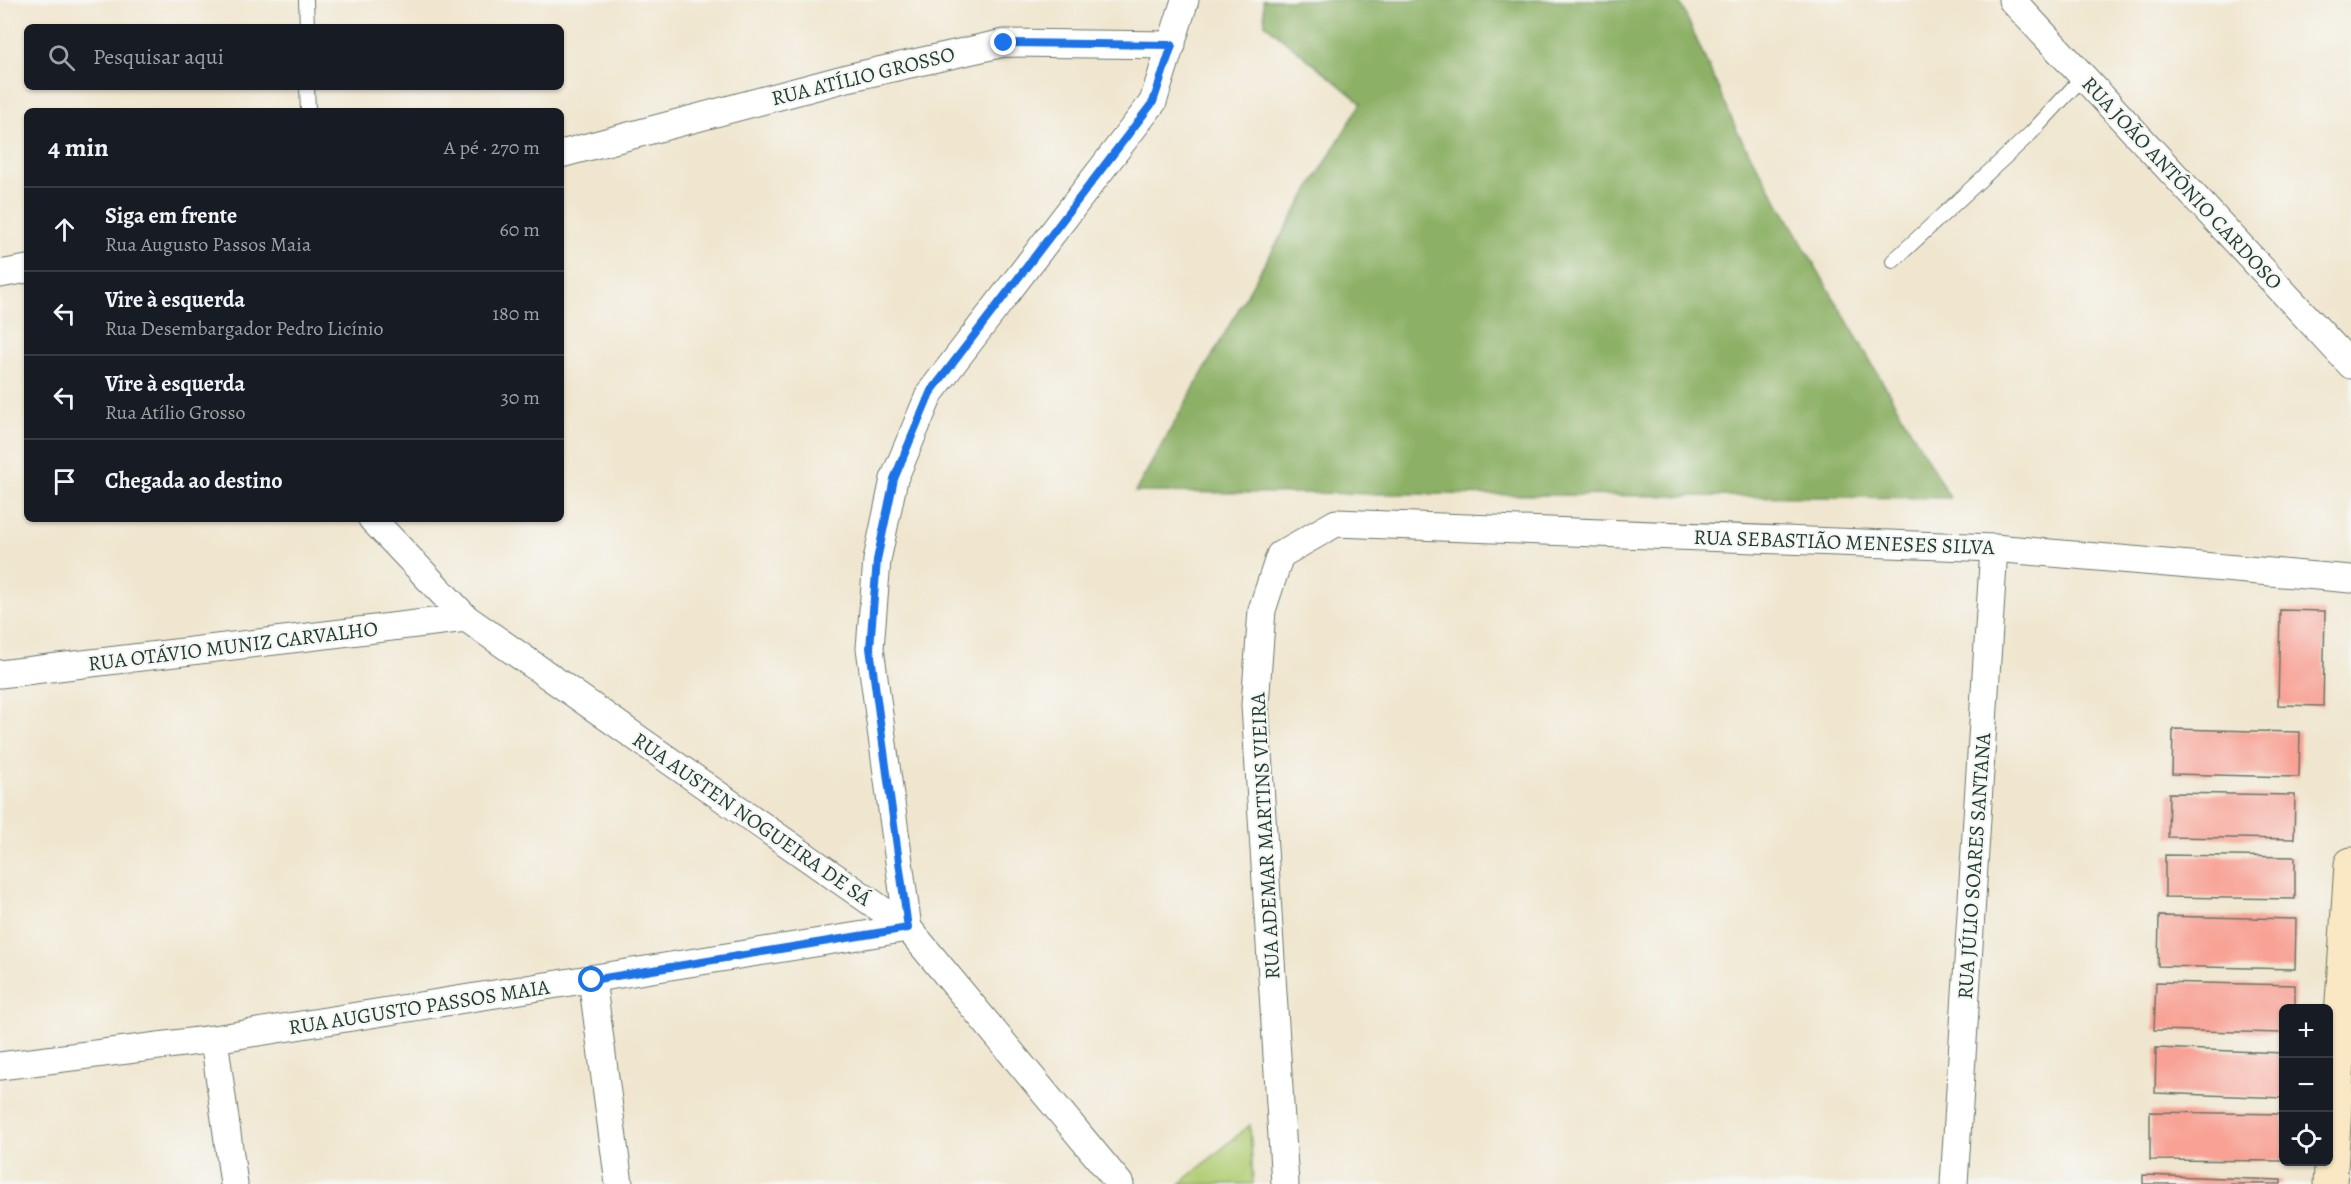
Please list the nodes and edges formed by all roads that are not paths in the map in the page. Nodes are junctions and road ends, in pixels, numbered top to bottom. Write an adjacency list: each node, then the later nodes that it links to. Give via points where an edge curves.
1 (306, 0): 4 (lane)
2 (1185, 0): 5 (street)
3 (2012, 0): 6 (street, RUA JOÃO ANTÔNIO CARDOSO)
4 (307, 24)
5 (1172, 45): 9 (street, RUA ATÍLIO GROSSO, via 1004,43 847,78); 21 (street, via 1153,102 930,393 894,479 877,560 870,648)
6 (2083, 77): 10 (lane, via 2031,133); 13 (street, RUA JOÃO ANTÔNIO CARDOSO)
7 (307, 90): 8 (lane)
8 (308, 108)
9 (564, 153)
10 (1893, 261)
11 (24, 270): 12 (street)
12 (0, 274)
13 (2351, 365)
14 (375, 522): 18 (street, RUA AUSTEN NOGUEIRA DE SÁ)
15 (1336, 523): 16 (street, RUA SEBASTIÃO MENESES SILVA); 28 (street, RUA ADEMAR MARTINS VIEIRA, via 1280,555 1262,610 1256,693)
16 (1994, 548): 17 (street, RUA SEBASTIÃO MENESES SILVA); 29 (street, RUA JÚLIO SOARES SANTANA)
17 (2351, 579)
18 (466, 618): 19 (street, RUA OTÁVIO MUNIZ CARVALHO); 21 (street, RUA AUSTEN NOGUEIRA DE SÁ)
19 (0, 674)
20 (2351, 864): 30 (street)
21 (908, 928): 22 (street, RUA AUGUSTO PASSOS MAIA); 27 (street, RUA AUSTEN NOGUEIRA DE SÁ)
22 (592, 980): 23 (street, RUA AUGUSTO PASSOS MAIA); 26 (street)
23 (214, 1040): 24 (street, RUA AUGUSTO PASSOS MAIA); 25 (street)
24 (0, 1066)
25 (234, 1184)
26 (619, 1184)
27 (1120, 1184)
28 (1285, 1184)
29 (1954, 1184)
30 (2330, 1184)

